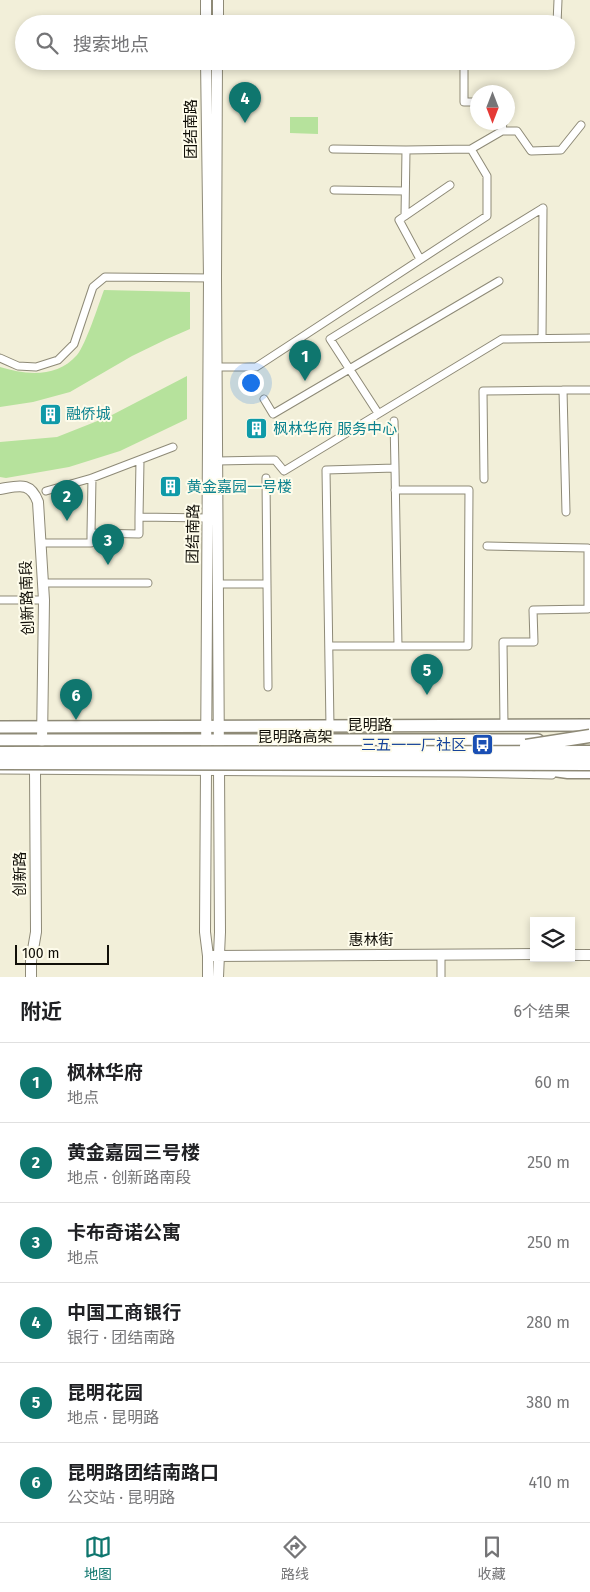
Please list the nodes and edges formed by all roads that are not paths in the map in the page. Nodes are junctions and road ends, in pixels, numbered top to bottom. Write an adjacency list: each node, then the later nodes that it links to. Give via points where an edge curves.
1 (206, 0): 4 (main road)
2 (218, 0): 5 (main road)
3 (558, 0): 6 (street)
4 (206, 15)
5 (218, 15)
6 (557, 15)
7 (206, 70): 21 (main road, 团结南路)
8 (217, 70): 21 (main road, 团结南路)
9 (464, 70): 10 (street, via 464,102)
10 (470, 102)
11 (581, 125): 12 (street, via 562,150 531,151 517,131)
12 (502, 131): 14 (street)
13 (333, 149): 15 (street)
14 (472, 149): 15 (street); 20 (street, via 486,176 486,216)
15 (406, 150): 18 (street)
16 (450, 185): 19 (street)
17 (334, 190): 18 (street)
18 (405, 191): 19 (street)
19 (405, 216): 20 (street, via 399,220)
20 (420, 259): 26 (street, via 256,367)
21 (212, 278): 25 (street, via 105,277 93,287 74,344 58,360 36,367 18,366); 26 (main road, 团结南路); 45 (main road, 团结南路)
22 (499, 281): 27 (street)
23 (542, 338): 24 (street); 27 (street, via 543,208 330,339); 31 (street, via 502,339)
24 (590, 338)
25 (0, 358)
26 (218, 367): 35 (main road, 团结南路)
27 (349, 369): 30 (street, via 273,414); 31 (street)
28 (563, 390): 29 (street); 39 (street, via 483,391); 43 (street)
29 (590, 390)
30 (264, 399)
31 (378, 413): 35 (street, via 284,471 274,460)
32 (394, 421): 36 (street)
33 (173, 447): 34 (street)
34 (140, 461): 37 (street); 44 (street)
35 (217, 461): 51 (main road, 团结南路)
36 (395, 468): 41 (street); 56 (street, via 326,470)
37 (92, 478): 42 (street); 46 (street)
38 (266, 478): 52 (street)
39 (484, 479)
40 (0, 489): 47 (main road, 创新路南段, via 21,485 35,494)
41 (395, 490): 57 (street); 57 (street, via 469,490 468,646)
42 (46, 491)
43 (566, 512)
44 (139, 517): 45 (street); 46 (street, via 139,534)
45 (208, 518): 64 (main road, 团结南路)
46 (91, 533): 47 (street, via 91,543)
47 (40, 543): 49 (main road, 创新路南段)
48 (487, 546): 53 (street, via 588,548)
49 (43, 583): 50 (street); 55 (main road, 创新路南段)
50 (148, 583)
51 (218, 584): 52 (street); 60 (main road, 团结南路)
52 (267, 584): 58 (street)
53 (589, 594): 61 (street, via 588,609 533,610 534,642 503,642)
54 (0, 600): 55 (street)
55 (44, 600): 63 (main road, 创新路南段)
56 (329, 646): 57 (street); 65 (street)
57 (398, 646)
58 (268, 687)
59 (590, 725): 61 (main road, 昆明路)
60 (218, 726): 64 (main road, 昆明路); 65 (main road, 昆明路); 69 (main road, 团结南路)
61 (504, 726): 65 (main road, 昆明路)
62 (0, 727): 63 (main road, 昆明路)
63 (42, 727): 64 (main road, 昆明路); 70 (main road, 创新路南段)
64 (206, 727): 68 (main road, 团结南路)
65 (330, 727)
66 (590, 736): 73 (highway, bridge)
67 (0, 740): 70 (main road, 昆明路)
68 (206, 740): 69 (main road, 昆明路); 70 (main road, 昆明路); 80 (main road, 团结南路)
69 (219, 740): 71 (main road, 昆明路); 81 (main road, 团结南路)
70 (42, 741): 79 (street)
71 (590, 741)
72 (0, 752): 73 (highway, 昆明路高架, bridge)
73 (486, 752): 74 (highway, 昆明路高架, bridge)
74 (590, 752)
75 (0, 763): 76 (highway, 昆明路高架, bridge)
76 (513, 764): 77 (highway, 昆明路高架, bridge); 82 (highway, bridge)
77 (590, 764)
78 (0, 770): 79 (street)
79 (35, 770): 80 (street); 88 (main road, 创新路, via 36,932)
80 (205, 772): 81 (street); 87 (main road, 团结南路, via 205,932)
81 (220, 772): 82 (street); 87 (main road, 团结南路, via 220,932)
82 (590, 773)
83 (441, 954): 84 (main road, 惠林街); 87 (main road, 惠林街); 91 (street)
84 (530, 954)
85 (575, 954): 86 (main road)
86 (590, 954)
87 (213, 956): 89 (main road, 团结南路); 90 (main road, 团结南路)
88 (31, 977)
89 (208, 977)
90 (218, 977)
91 (441, 977)

